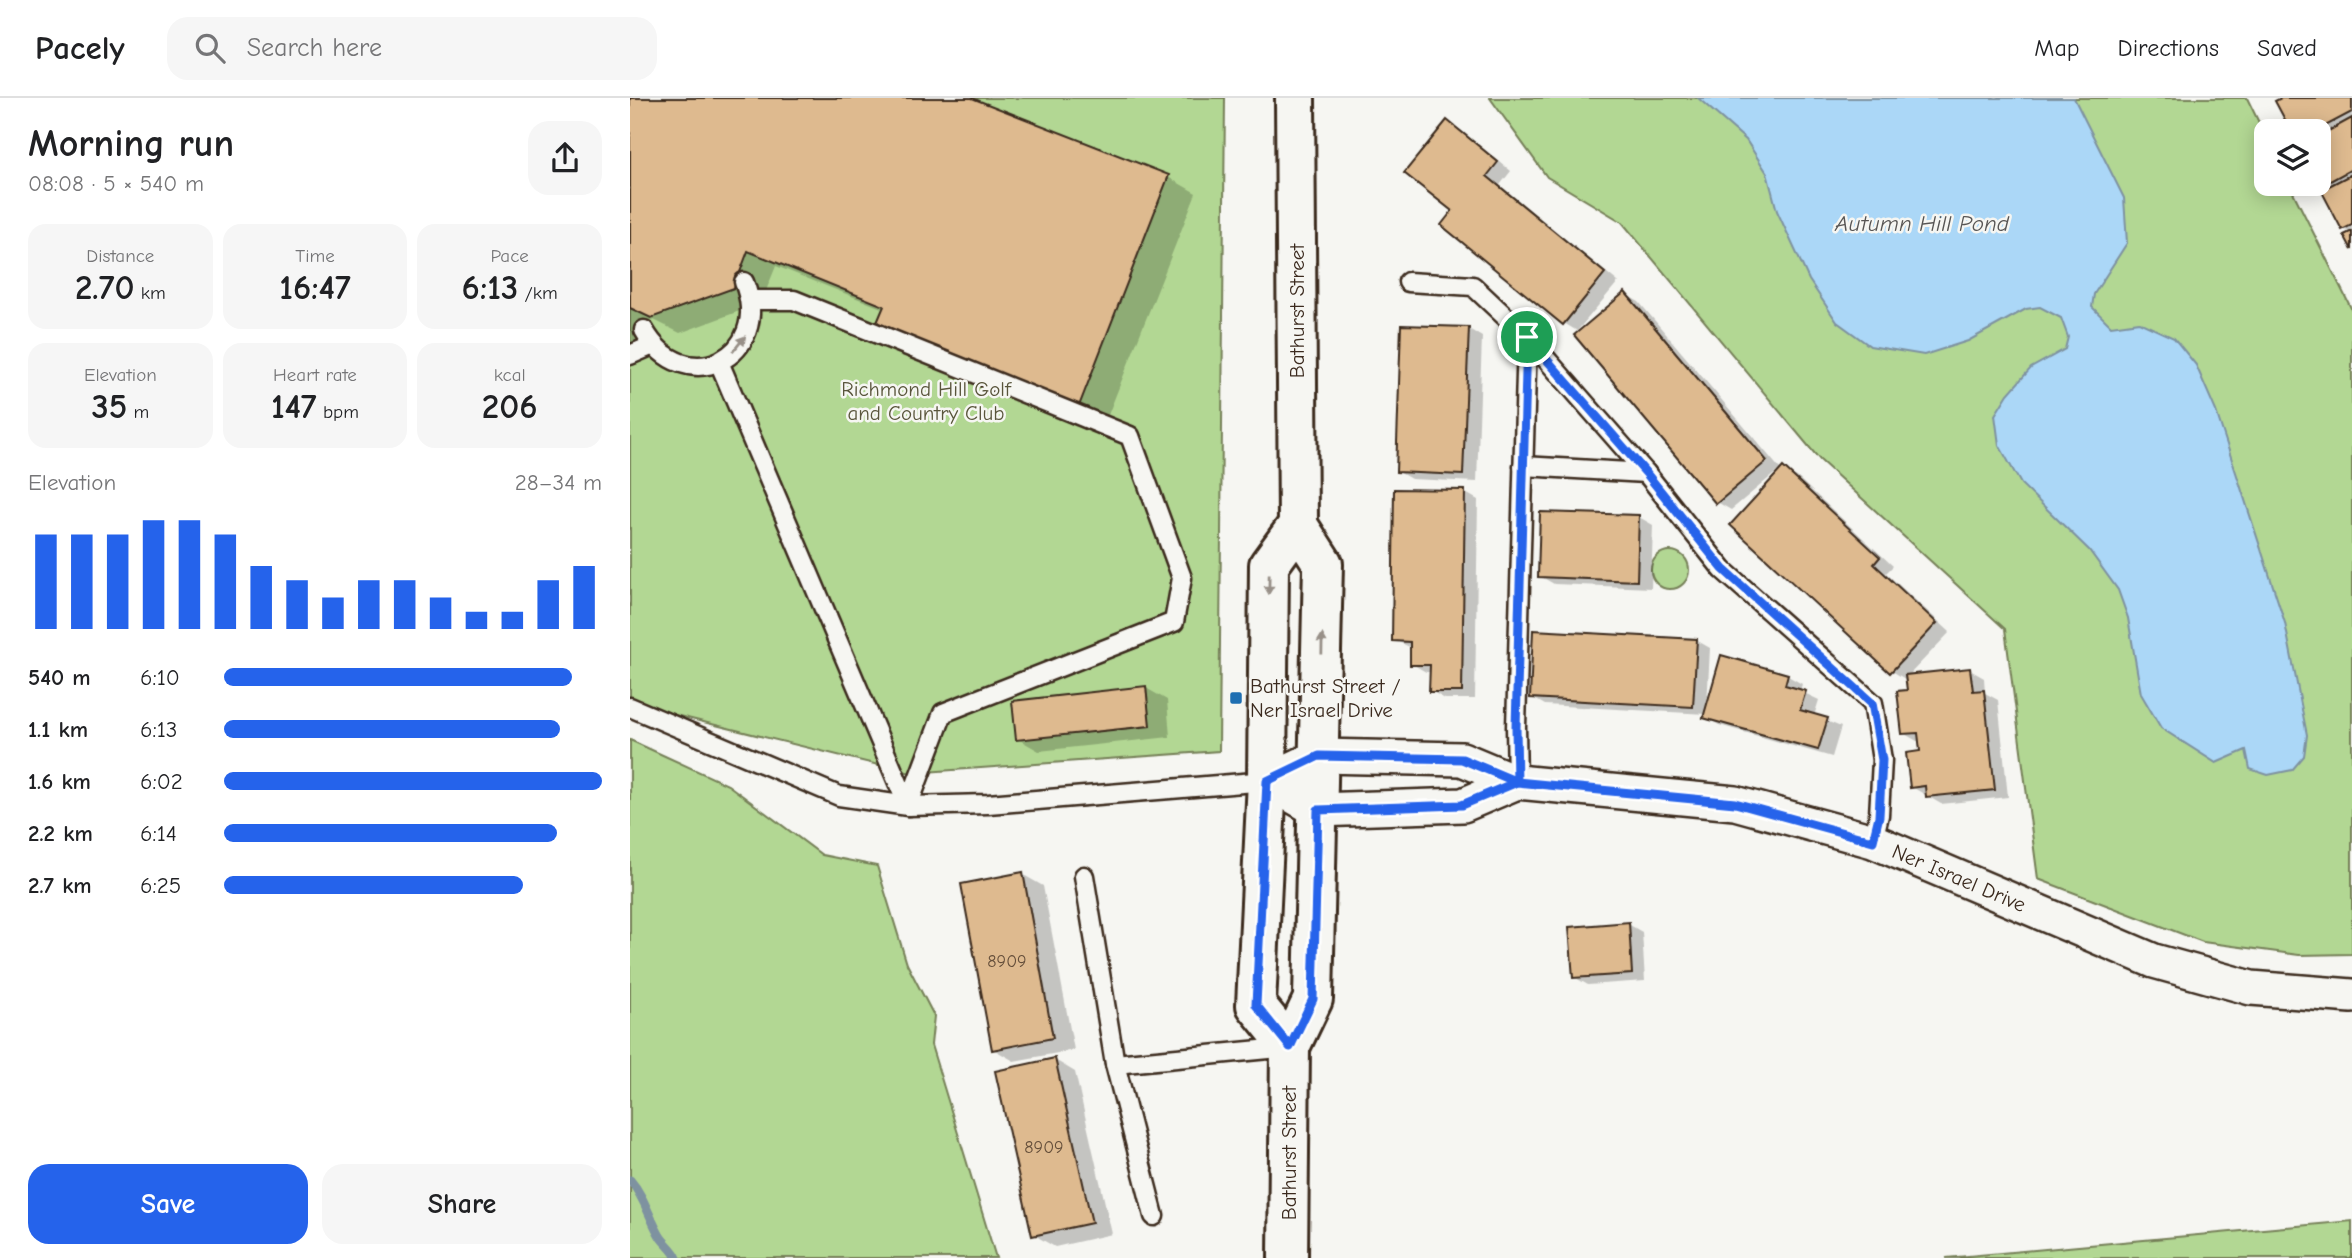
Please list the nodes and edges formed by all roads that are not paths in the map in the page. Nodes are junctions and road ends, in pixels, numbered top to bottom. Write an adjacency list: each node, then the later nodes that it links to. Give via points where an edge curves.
1 (1295, 98): 10 (main road, Bathurst Street)
2 (744, 282): 4 (lane)
3 (1408, 282): 5 (lane, via 1473,286)
4 (751, 300): 7 (lane, one-way to 4, via 746,336); 15 (lane, via 794,300 1130,436 1182,578 1174,622 943,713)
5 (1527, 337): 8 (lane); 9 (lane)
6 (630, 355): 7 (lane, via 649,338 666,358 682,365)
7 (719, 362): 15 (lane)
8 (1523, 466): 9 (lane); 14 (lane)
9 (1646, 473): 17 (lane, via 1723,569 1872,703 1882,760)
10 (1298, 525): 12 (main road, Bathurst Street, one-way to 10, via 1324,564); 13 (main road, one-way to 13, via 1269,565)
11 (630, 707): 15 (lane, via 839,796)
12 (1319, 756): 13 (street, Ner Israel Drive); 14 (street, Ner Israel Drive, via 1462,759); 16 (main road, Bathurst Street)
13 (1267, 781): 15 (lane, via 988,804); 16 (street); 20 (main road, via 1256,1005)
14 (1517, 782): 16 (street, Ner Israel Drive, via 1462,805); 17 (street, Ner Israel Drive, via 1735,803)
15 (908, 806)
16 (1318, 810): 20 (main road, Bathurst Street, via 1313,999)
17 (1873, 841): 19 (street, Ner Israel Drive, via 2154,961 2251,988)
18 (1084, 876): 21 (lane)
19 (2352, 996)
20 (1290, 1047): 21 (lane); 23 (main road, Bathurst Street)
21 (1115, 1064): 22 (lane)
22 (1154, 1216)
23 (1288, 1258)

